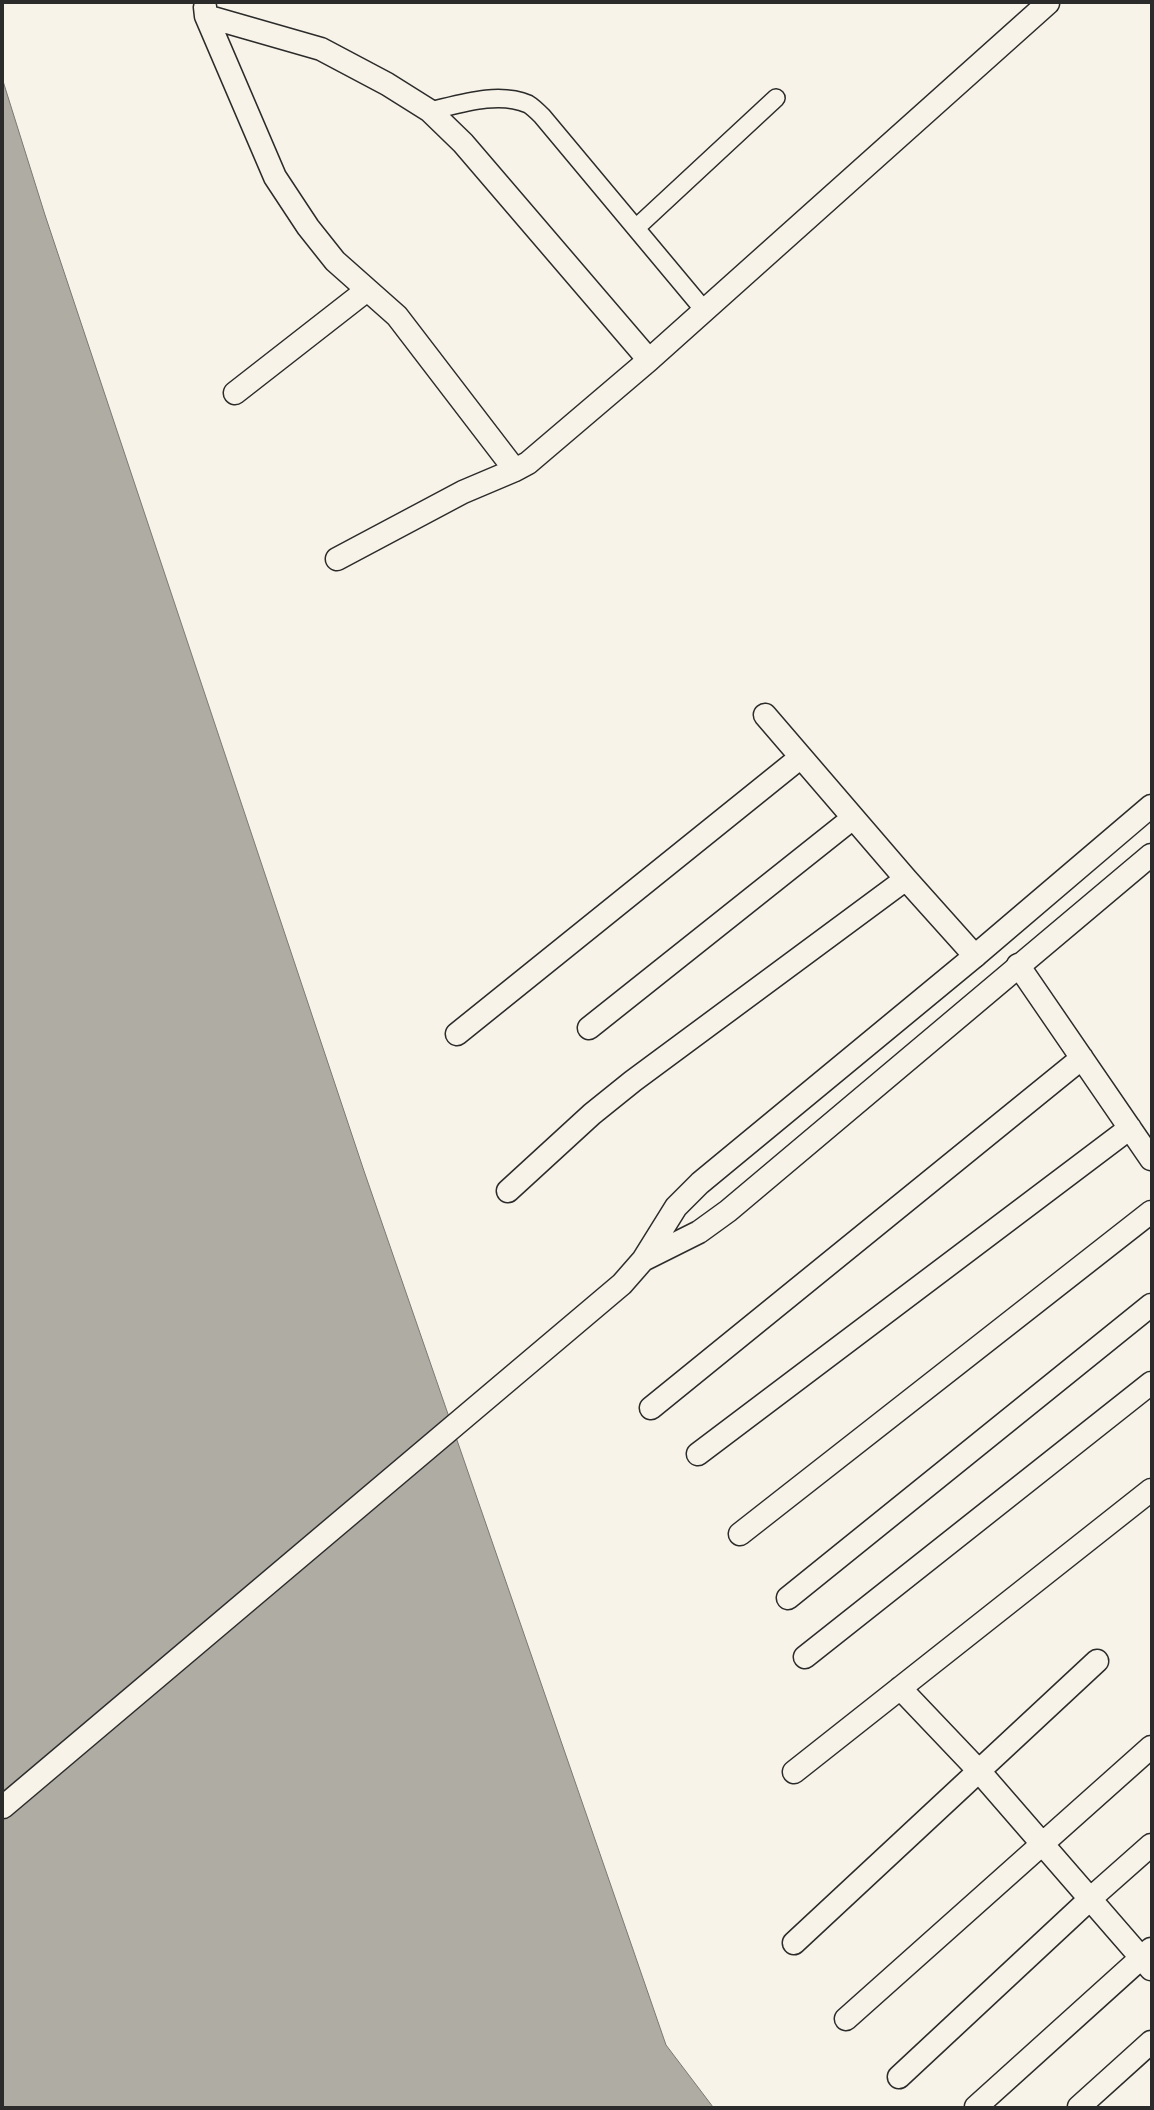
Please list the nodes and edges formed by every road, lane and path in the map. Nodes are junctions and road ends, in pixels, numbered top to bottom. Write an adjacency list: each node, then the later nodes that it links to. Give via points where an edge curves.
1 (1048, 3): 7 (street)
2 (206, 9): 4 (street, via 321,49 387,84); 6 (street, via 275,177 308,227 335,261)
3 (776, 98): 5 (lane)
4 (430, 111): 5 (lane, via 472,101 509,99 529,105 542,116); 8 (street, via 463,143)
5 (636, 228): 7 (lane)
6 (367, 290): 9 (street); 10 (street, via 397,316)
7 (704, 310): 8 (street)
8 (649, 360): 10 (street, via 528,463)
9 (235, 394)
10 (515, 470): 11 (street, via 470,489)
11 (337, 559)
12 (765, 715): 13 (street)
13 (801, 757): 15 (street); 21 (street)
14 (1151, 806): 18 (street)
15 (853, 818): 17 (street); 20 (street)
16 (1151, 855): 19 (street)
17 (906, 880): 18 (street); 25 (street, via 633,1081 592,1114)
18 (975, 956): 27 (street, via 700,1183 676,1207)
19 (1018, 965): 22 (street); 27 (street, via 728,1211 700,1232)
20 (589, 1028)
21 (457, 1034)
22 (1082, 1058): 23 (street); 30 (street)
23 (1130, 1128): 24 (street); 31 (street)
24 (1151, 1159)
25 (508, 1191)
26 (1151, 1212): 33 (street)
27 (643, 1260): 41 (street, via 622,1284)
28 (1151, 1305): 34 (street)
29 (1151, 1383): 35 (street)
30 (651, 1408)
31 (698, 1454)
32 (1151, 1490): 37 (street)
33 (740, 1534)
34 (788, 1598)
35 (805, 1657)
36 (1097, 1661): 39 (street)
37 (900, 1688): 39 (street); 40 (street)
38 (1151, 1747): 42 (street)
39 (980, 1771): 42 (street); 45 (street)
40 (794, 1772)
41 (3, 1807)
42 (1042, 1844): 44 (street); 47 (street)
43 (1151, 1845): 44 (street)
44 (1090, 1899): 46 (street); 49 (street)
45 (794, 1943)
46 (1148, 1959): 50 (street)
47 (846, 2020)
48 (1151, 2042): 51 (street)
49 (899, 2077)
50 (976, 2107)
51 (1078, 2107)

